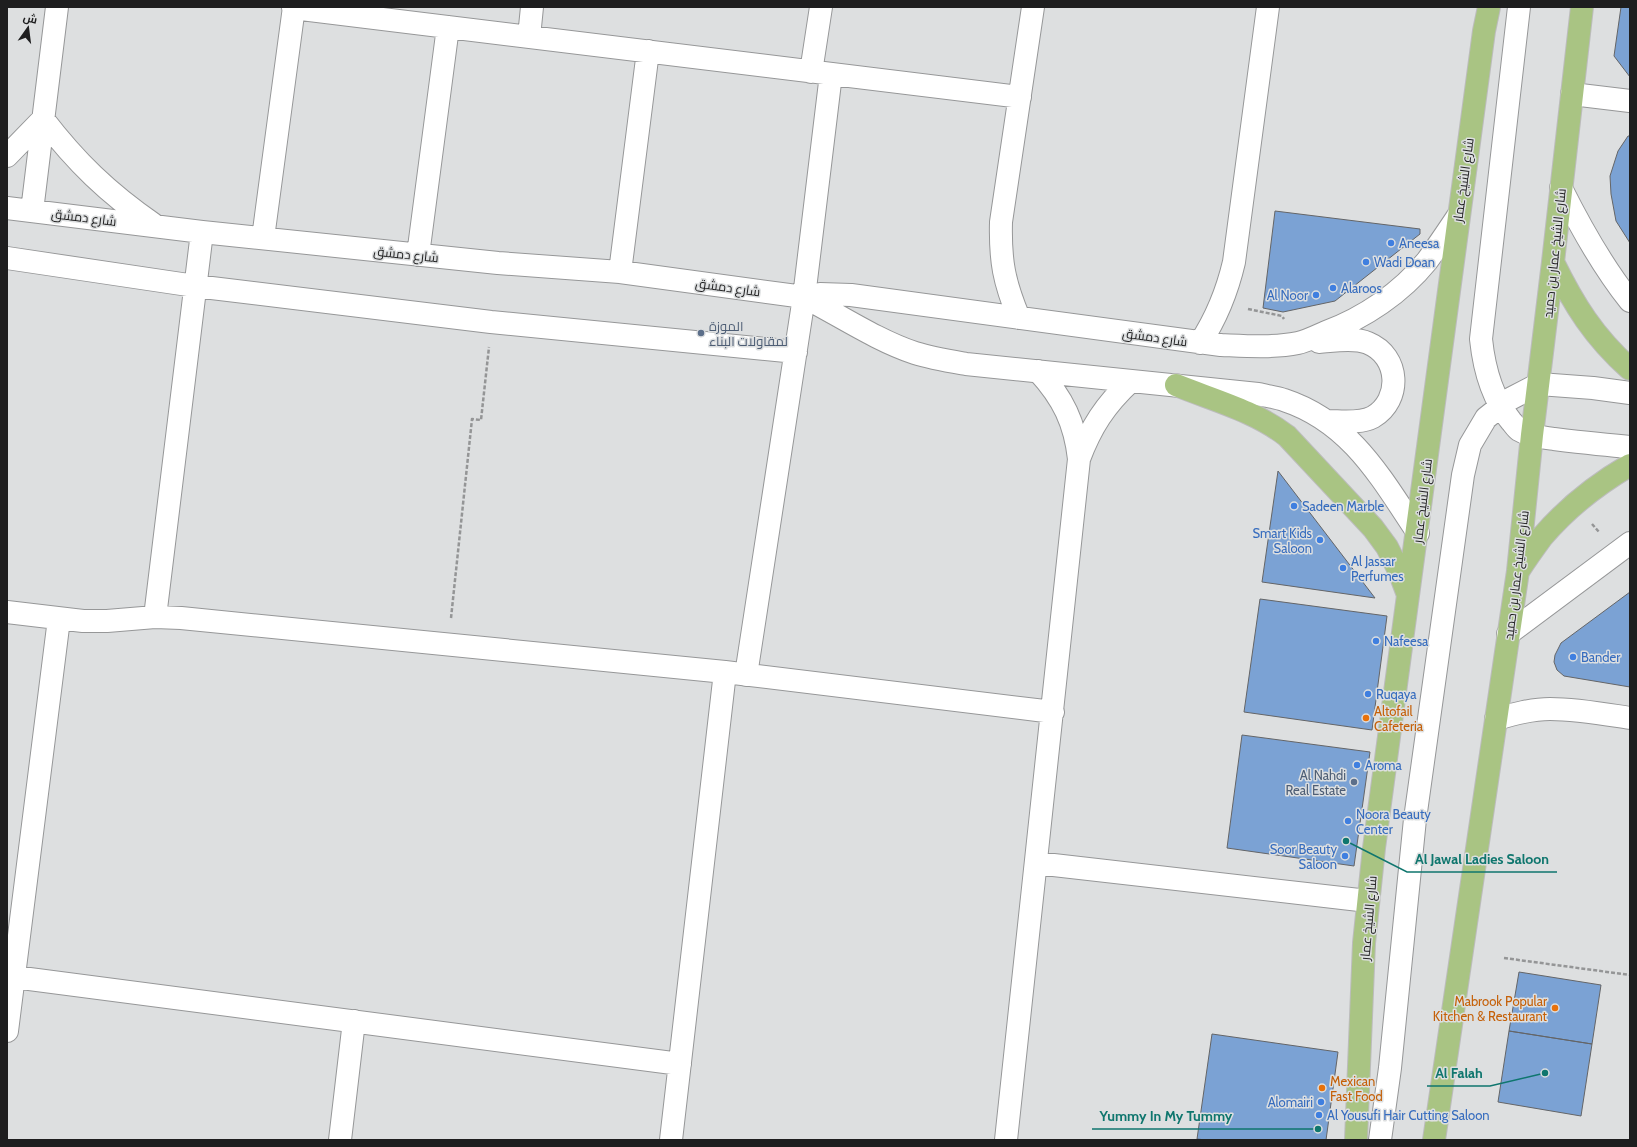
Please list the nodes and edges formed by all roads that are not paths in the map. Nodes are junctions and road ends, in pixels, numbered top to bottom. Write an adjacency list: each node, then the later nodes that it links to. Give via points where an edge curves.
1 (57, 7): 17 (street)
2 (532, 7): 11 (street)
3 (821, 7): 13 (street)
4 (1032, 7): 15 (street)
5 (1268, 7): 34 (street, via 1234,262 1222,304)
6 (1489, 7): 22 (main road, شارع الشيخ عمار)
7 (1519, 7): 43 (street, via 1482,339 1488,378)
8 (1582, 7): 14 (main road, شارع الشيخ عمار بن حميد)
9 (294, 8): 10 (street); 25 (street)
10 (448, 27): 11 (street); 26 (street)
11 (529, 37): 12 (street)
12 (648, 51): 13 (street); 29 (street)
13 (821, 73): 15 (street); 31 (street)
14 (1572, 94): 16 (street); 19 (main road, شارع الشيخ عمار بن حميد)
15 (1020, 97): 33 (street, via 1001,222 1000,245 1002,269)
16 (1630, 101)
17 (43, 119): 18 (street); 21 (street); 23 (street, via 62,144 105,188)
18 (7, 156)
19 (1561, 188): 28 (main road, شارع الشيخ عمار بن حميد); 32 (street, via 1586,237)
20 (7, 208): 21 (street, شارع دمشق)
21 (32, 211): 23 (street, شارع دمشق)
22 (1458, 216): 35 (street, شارع دمشق, via 1426,262 1384,302 1359,318); 49 (main road, شارع الشيخ عمار)
23 (156, 226): 24 (street, شارع دمشق)
24 (202, 232): 25 (street, شارع دمشق); 30 (street)
25 (262, 238): 26 (street, شارع دمشق)
26 (418, 255): 29 (street, شارع دمشق)
27 (7, 258): 30 (street)
28 (1554, 262): 37 (main road, via 1569,295 1589,326); 40 (main road, شارع الشيخ عمار بن حميد)
29 (620, 272): 31 (street, شارع دمشق)
30 (195, 286): 36 (street, via 491,322); 54 (street)
31 (804, 297): 33 (street, شارع دمشق, via 820,294 851,295); 36 (street); 38 (street, شارع دمشق, via 914,353 966,364)
32 (1630, 301)
33 (1019, 318): 34 (street, شارع دمشق)
34 (1200, 343): 35 (street, شارع دمشق, via 1250,346)
35 (1298, 343): 44 (street, via 1349,340 1368,342 1384,353 1393,369 1394,388 1386,405 1372,417 1353,422)
36 (796, 352): 57 (street)
37 (1630, 369)
38 (1038, 371): 39 (street, شارع دمشق); 47 (street, via 1052,386 1071,420)
39 (1131, 381): 41 (street, شارع دمشق); 47 (street, via 1094,425)
40 (1539, 384): 42 (street); 43 (street); 45 (main road, شارع الشيخ عمار بن حميد)
41 (1176, 385): 44 (street, شارع دمشق, via 1258,394 1310,411); 52 (main road, via 1250,414 1273,425 1287,436 1373,528 1387,547)
42 (1630, 393)
43 (1500, 406): 45 (street, via 1518,429); 71 (street, via 1486,418 1470,445 1463,476 1413,833 1390,1068)
44 (1327, 421): 49 (street, شارع دمشق, via 1343,433 1371,463)
45 (1532, 435): 46 (street); 51 (main road, شارع الشيخ عمار بن حميد)
46 (1630, 447)
47 (1079, 459): 58 (street)
48 (1630, 465): 51 (main road, via 1605,480 1575,505 1543,537)
49 (1418, 533): 52 (main road, شارع الشيخ عمار)
50 (1630, 543): 56 (street)
51 (1518, 571): 56 (main road, شارع الشيخ عمار بن حميد)
52 (1409, 596): 62 (main road, شارع الشيخ عمار)
53 (7, 612): 55 (street)
54 (155, 617): 55 (street, via 107,621); 57 (street)
55 (59, 619): 63 (street)
56 (1508, 634): 60 (main road, شارع الشيخ عمار بن حميد)
57 (735, 674): 58 (street); 66 (street)
58 (1053, 712): 61 (street)
59 (1630, 718): 60 (street, via 1550,709)
60 (1496, 719): 72 (main road, شارع الشيخ عمار بن حميد)
61 (1036, 863): 62 (street); 69 (street)
62 (1368, 901): 70 (main road, شارع الشيخ عمار)
63 (14, 976): 64 (street); 65 (street)
64 (354, 1021): 66 (street); 67 (street)
65 (7, 1030)
66 (680, 1064): 68 (street)
67 (340, 1140)
68 (671, 1140)
69 (1006, 1140)
70 (1356, 1140)
71 (1380, 1140)
72 (1434, 1140)

